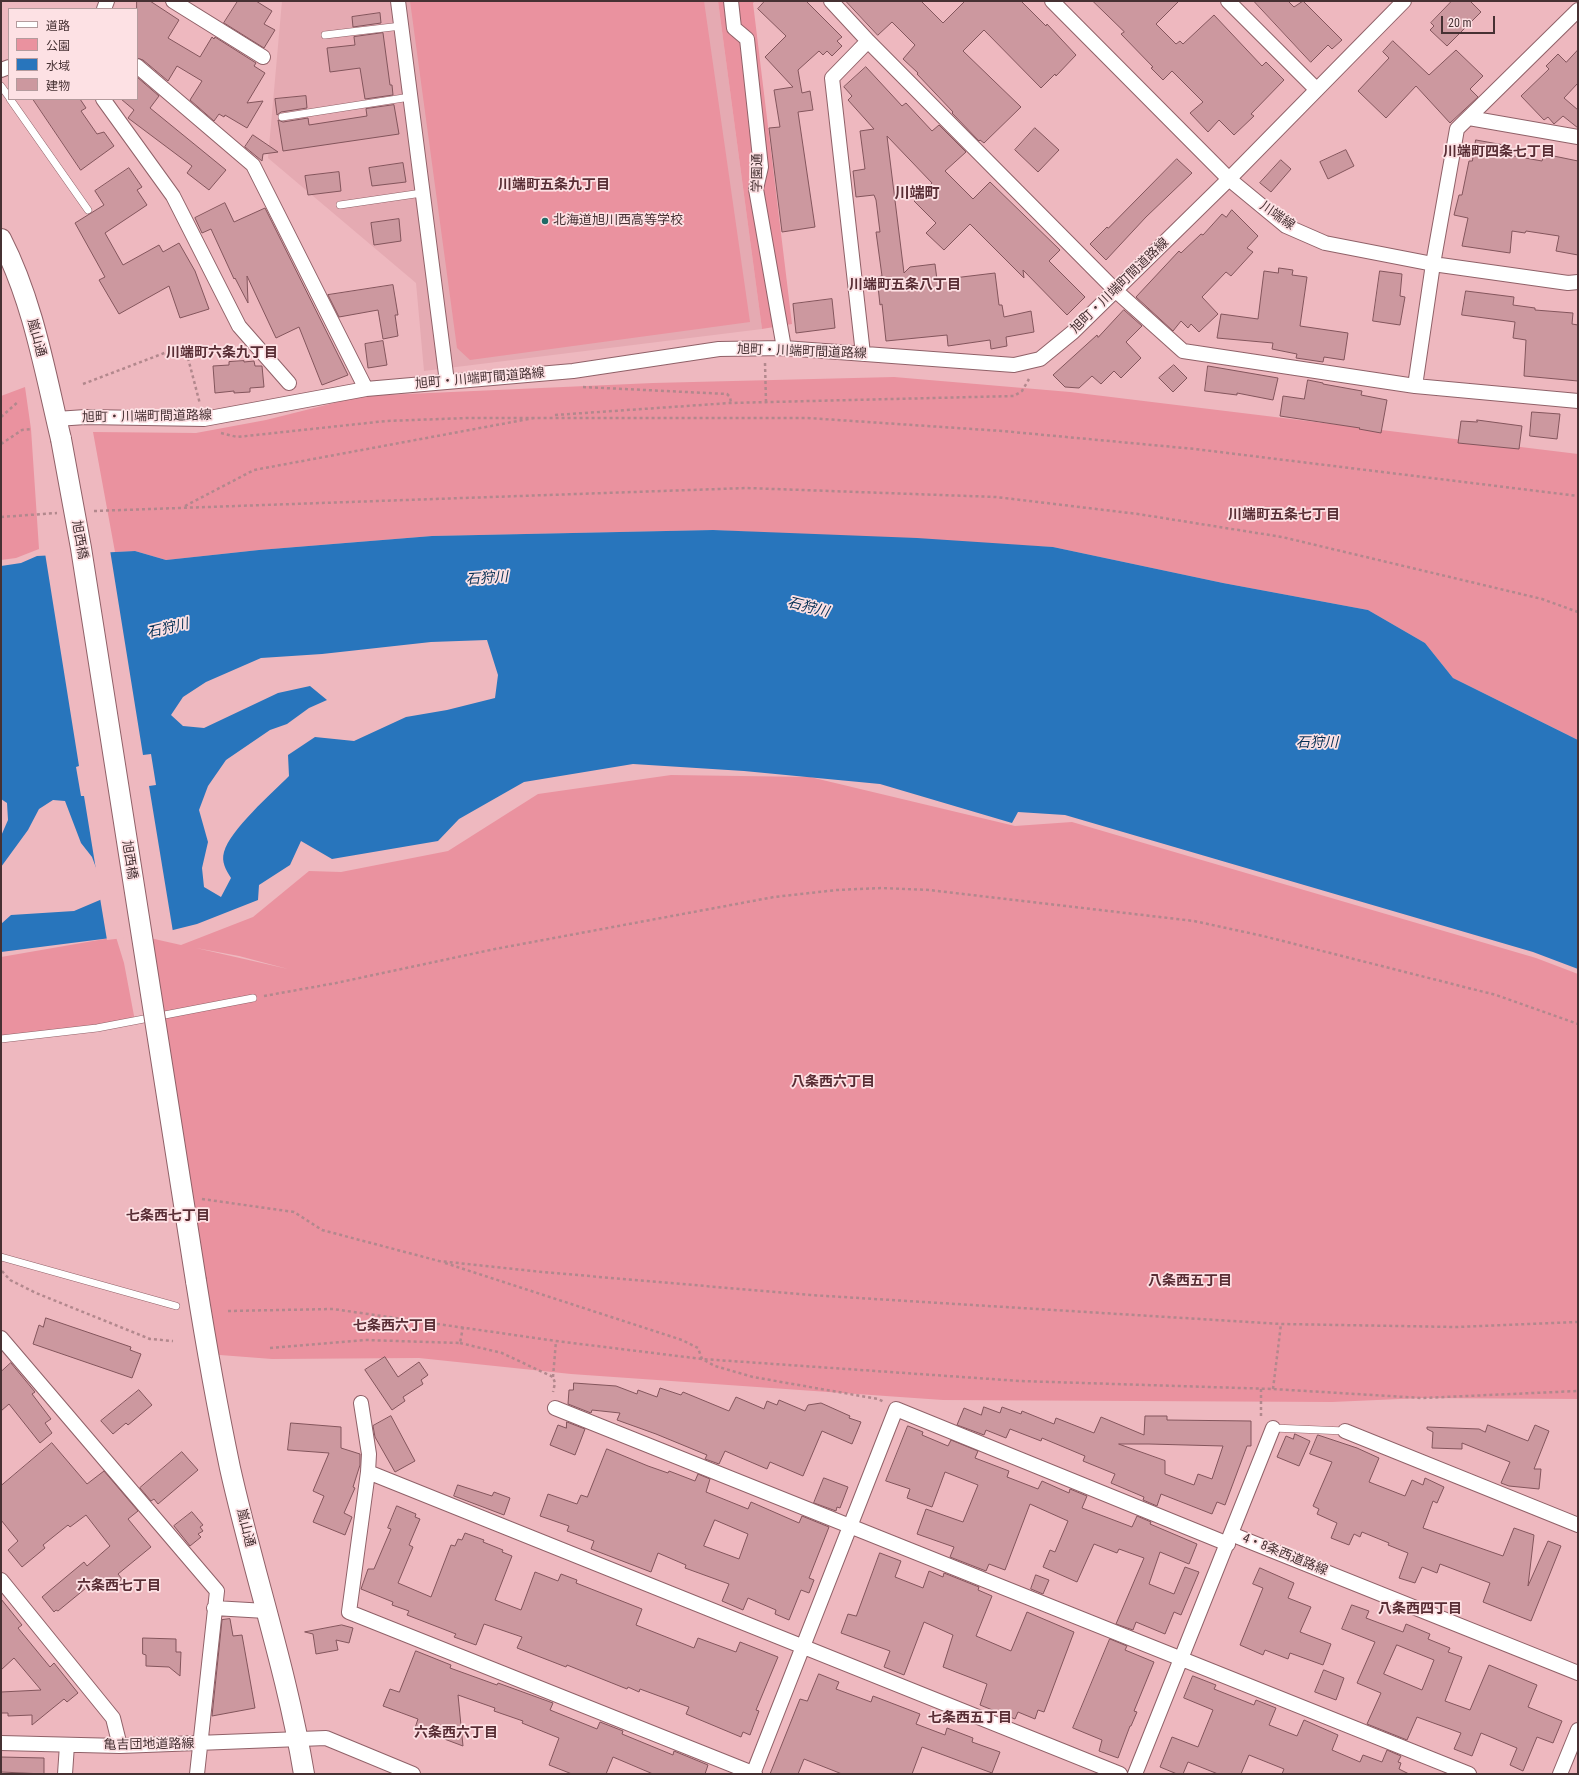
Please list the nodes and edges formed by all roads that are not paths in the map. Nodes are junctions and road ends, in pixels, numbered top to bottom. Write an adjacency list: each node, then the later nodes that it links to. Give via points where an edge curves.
1 (173, 1): 12 (street)
2 (398, 1): 9 (street)
3 (731, 1): 31 (street, 学園通, via 734,28 746,39 761,167 756,189)
4 (831, 1): 11 (street)
5 (1052, 1): 23 (street, 川端線)
6 (1229, 1): 15 (street)
7 (1404, 1): 15 (street, 旭町・川端町間道路線)
8 (1578, 10): 21 (street)
9 (401, 26): 10 (lane); 17 (street)
10 (326, 35)
11 (868, 41): 30 (street); 32 (street, via 832,78)
12 (263, 57)
13 (138, 67): 36 (street, via 253,165)
14 (1, 86): 16 (lane)
15 (1316, 89): 23 (street, 旭町・川端町間道路線)
16 (8, 95)
17 (410, 97): 20 (lane); 24 (street)
18 (11, 100): 26 (lane)
19 (104, 100): 34 (street, via 173,196 239,326)
20 (282, 117)
21 (1469, 118): 22 (street); 28 (street, via 1457,130)
22 (1578, 138)
23 (1229, 179): 28 (street, 川端線, via 1286,226 1325,243); 30 (street, 旭町・川端町間道路線)
24 (422, 193): 25 (lane); 33 (street)
25 (340, 205)
26 (88, 210)
27 (1, 239): 38 (street, 嵐山通, via 14,265 38,338)
28 (1433, 264): 29 (street, 川端線, via 1568,283); 35 (street)
29 (1578, 282)
30 (1115, 290): 32 (street, 旭町・川端町間道路線, via 1073,332 1040,359 1014,365); 35 (street, via 1183,351)
31 (784, 348): 32 (street, 旭町・川端町間道路線); 33 (street, 旭町・川端町間道路線, via 719,349 573,371)
32 (863, 354)
33 (447, 382): 36 (street, 旭町・川端町間道路線)
34 (289, 383)
35 (1415, 386): 37 (street)
36 (366, 389): 38 (street, 旭町・川端町間道路線, via 204,418)
37 (1578, 401)
38 (56, 419): 39 (street, 嵐山通)
39 (61, 439): 43 (street, 旭西橋, bridge, via 81,548)
40 (253, 998): 41 (lane, via 97,1028)
41 (1, 1039)
42 (1, 1257): 44 (lane)
43 (196, 1281): 56 (street, 嵐山通, via 230,1469)
44 (176, 1306)
45 (2, 1338): 55 (street, via 217,1591)
46 (361, 1403): 50 (street, via 369,1454)
47 (555, 1408): 52 (street)
48 (1273, 1428): 49 (lane); 53 (street)
49 (1345, 1431): 51 (street)
50 (368, 1472): 57 (street); 70 (street, via 349,1612)
51 (1578, 1525)
52 (851, 1526): 53 (street, via 896,1409); 57 (street); 58 (street)
53 (1229, 1539): 58 (street, 4・8条西道路線); 59 (street, 4・8条西道路線)
54 (1, 1580): 65 (street, via 113,1718)
55 (214, 1608): 56 (street); 63 (street)
56 (266, 1611): 61 (street, 嵐山通)
57 (804, 1647): 70 (street); 71 (street)
58 (1182, 1659): 72 (street, 4・8条西道路線); 73 (street)
59 (1578, 1673)
60 (1578, 1730): 74 (street)
61 (298, 1738): 63 (street, 亀吉団地道路線); 68 (street, 嵐山通); 69 (street, 亀吉団地道路線, via 326,1738)
62 (1, 1742): 64 (street, 亀吉団地道路線)
63 (200, 1744): 65 (street, 亀吉団地道路線); 67 (street)
64 (67, 1745): 65 (street, 亀吉団地道路線); 66 (street)
65 (120, 1746)
66 (65, 1774)
67 (197, 1774)
68 (304, 1774)
69 (413, 1774)
70 (754, 1774)
71 (1120, 1774)
72 (1135, 1774)
73 (1470, 1774)
74 (1560, 1774)

